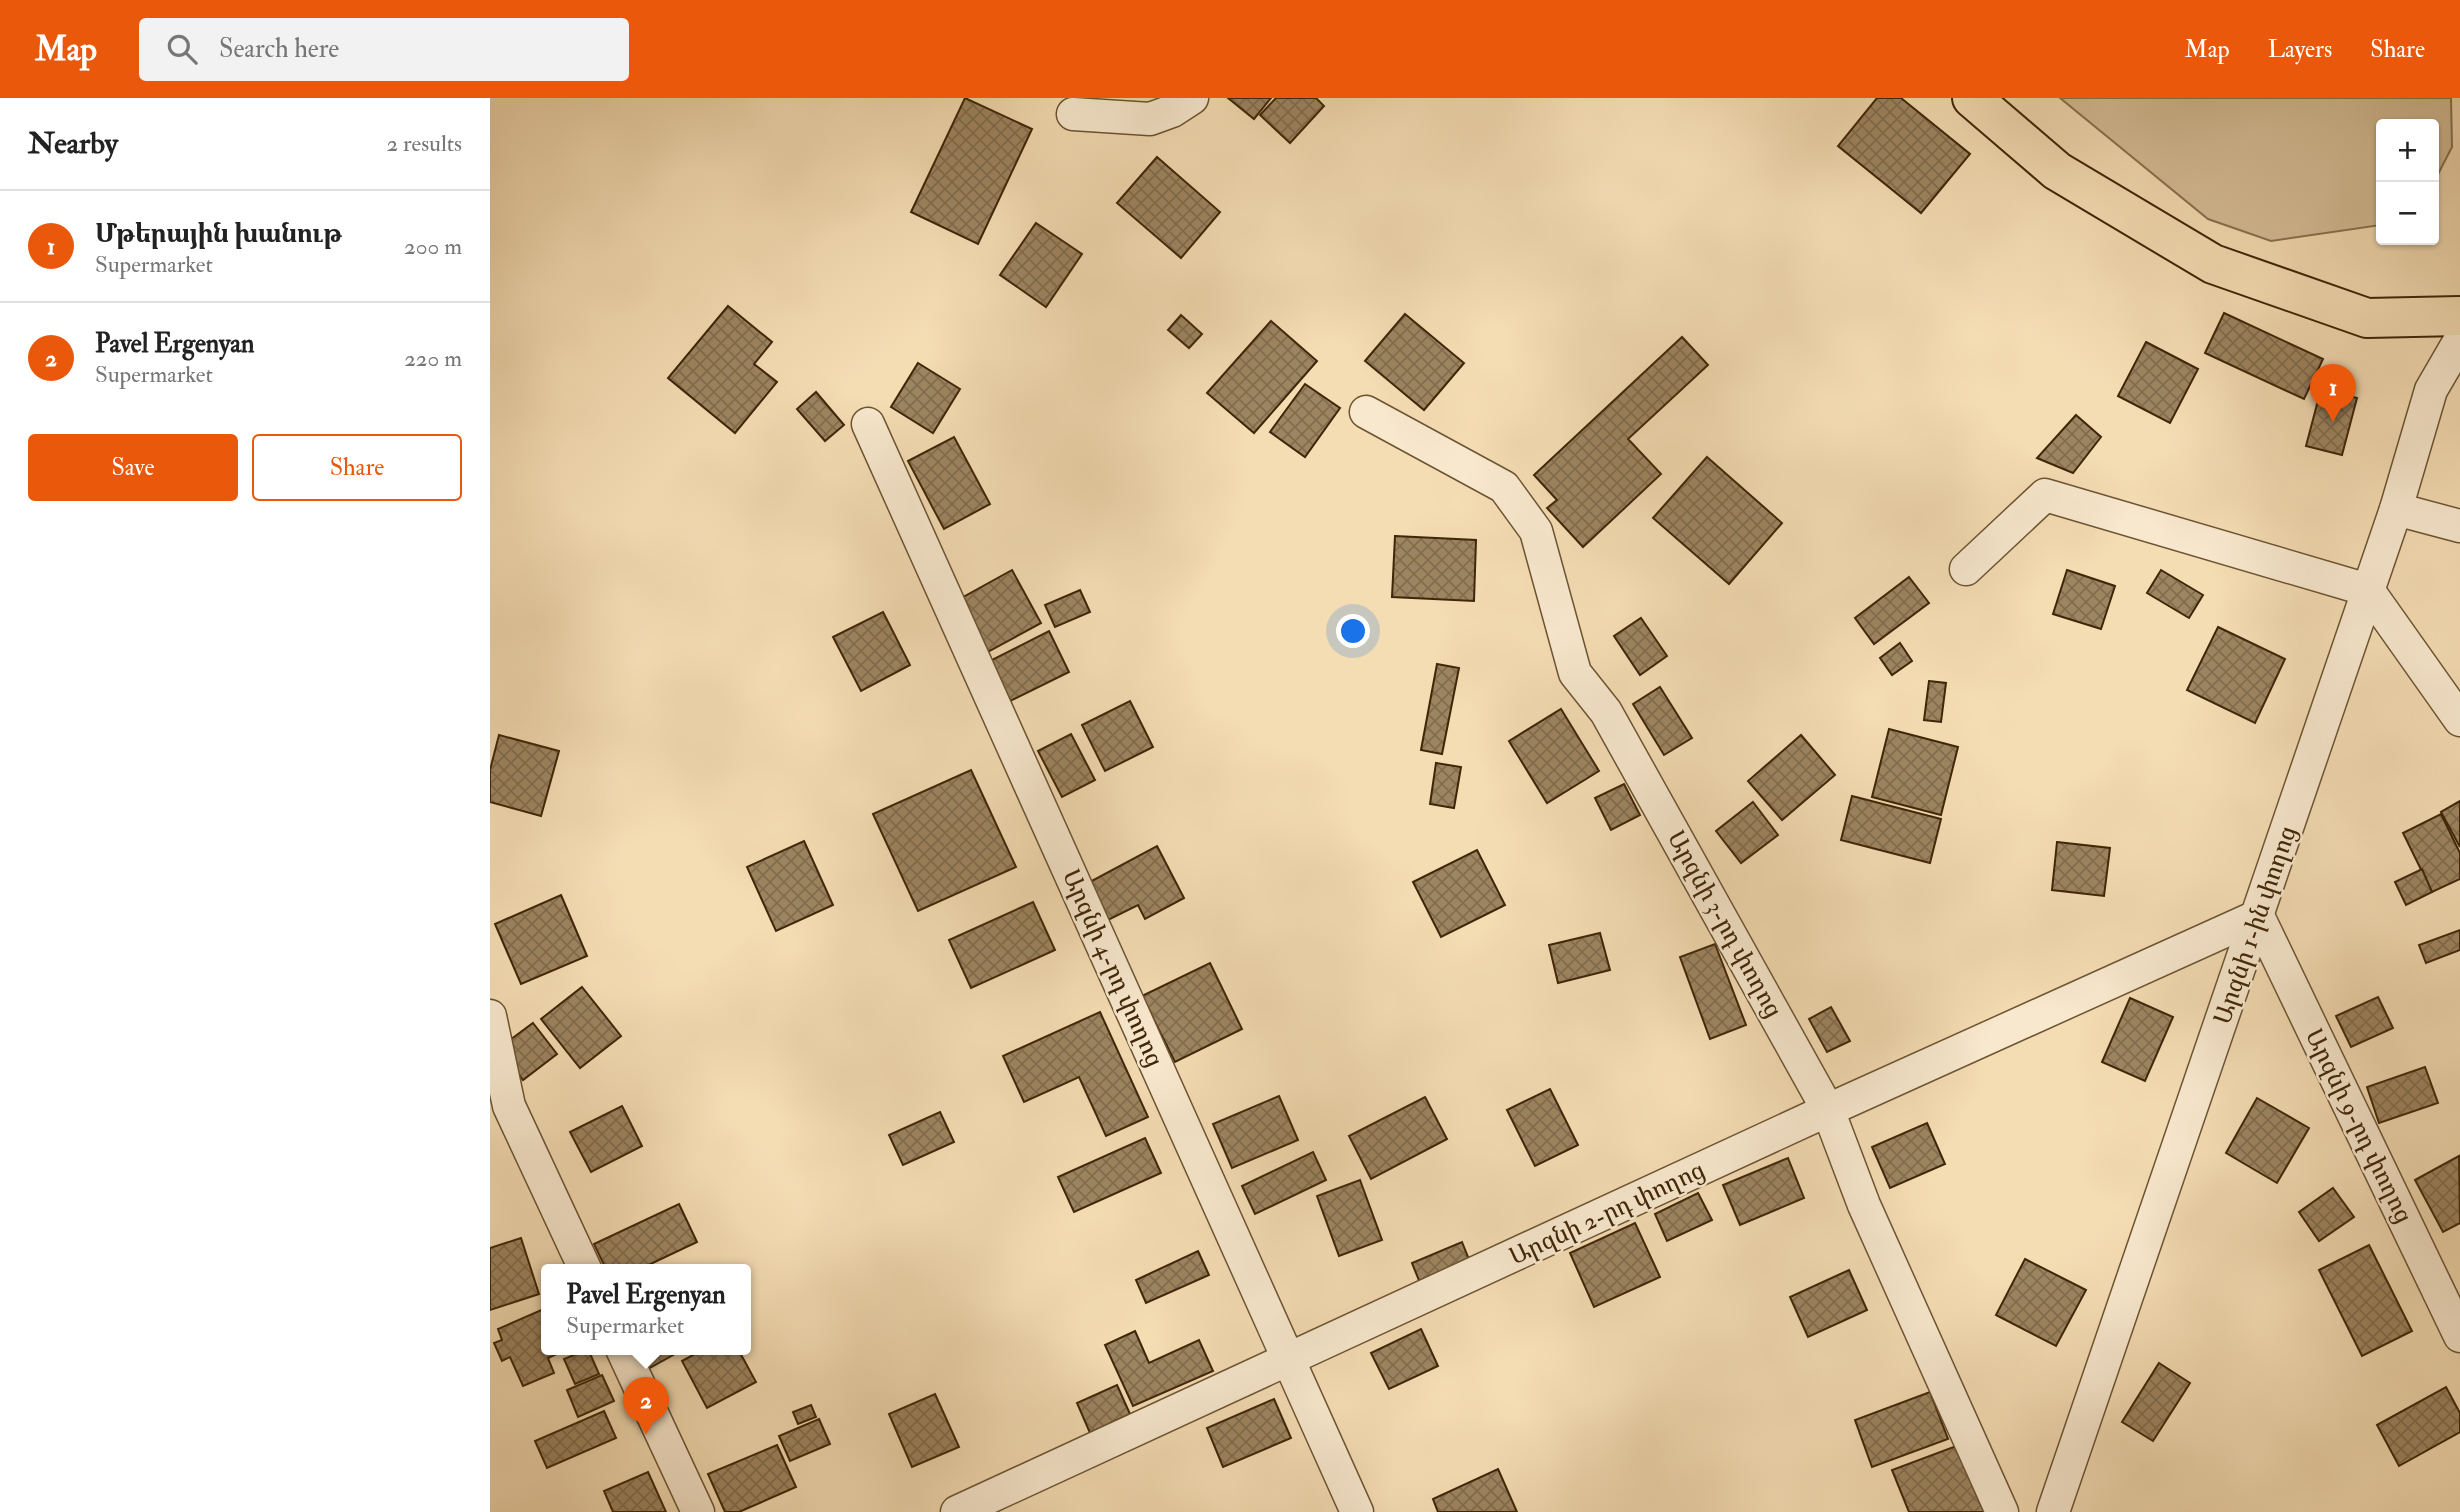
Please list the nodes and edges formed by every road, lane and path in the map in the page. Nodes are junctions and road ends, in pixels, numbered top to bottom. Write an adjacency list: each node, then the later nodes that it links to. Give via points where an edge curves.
1 (1192, 98): 3 (street, via 1150,119)
2 (1972, 98): 4 (main road, via 2057,172 2213,264 2367,318)
3 (1073, 114)
4 (2460, 316)
5 (2460, 340): 8 (street, Արզնի 1-ին փողոց, via 2431,390)
6 (1366, 412): 15 (street, Արզնի 3-րդ փողոց, via 1504,487 1536,531 1575,673 1606,712)
7 (868, 424): 19 (street, Արզնի 4-րդ փողոց)
8 (2396, 509): 9 (street); 11 (street, Արզնի 1-ին փողոց)
9 (2460, 526)
10 (1966, 569): 11 (street, via 2045,495)
11 (2368, 590): 12 (street); 13 (street, Արզնի 1-ին փողոց)
12 (2460, 720)
13 (2258, 915): 15 (street, Արզնի 2-րդ փողոց); 17 (street, Արզնի 9-րդ փողոց); 24 (street, Արզնի 1-ին փողոց)
14 (490, 1016): 16 (street, via 509,1106)
15 (1828, 1110): 19 (street, Արզնի 2-րդ փողոց); 23 (street, Արզնի 3-րդ փողոց, via 1864,1205)
16 (583, 1264)
17 (2460, 1336)
18 (625, 1355): 20 (street)
19 (1289, 1360): 21 (street, Արզնի 2-րդ փողոց); 22 (street, Արզնի 4-րդ փողոց)
20 (698, 1512)
21 (957, 1512)
22 (1357, 1512)
23 (2003, 1512)
24 (2053, 1512)

